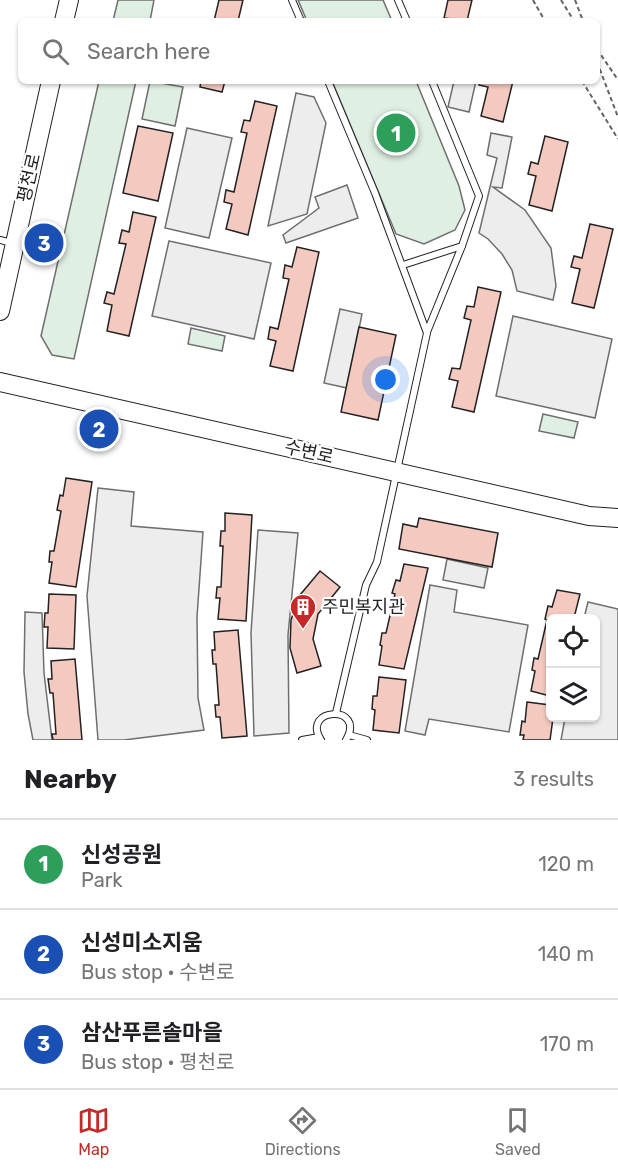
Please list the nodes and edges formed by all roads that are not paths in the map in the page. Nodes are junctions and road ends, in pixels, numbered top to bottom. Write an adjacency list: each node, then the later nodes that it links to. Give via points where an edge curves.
1 (69, 0): 4 (main road)
2 (292, 0): 5 (lane)
3 (398, 0): 6 (lane)
4 (65, 18)
5 (300, 18)
6 (406, 18)
7 (50, 84): 10 (main road, 평천로)
8 (329, 84): 12 (lane)
9 (433, 84): 11 (lane, via 479,196)
10 (8, 242): 13 (main road, 평천로)
11 (462, 246): 12 (lane); 14 (lane)
12 (403, 265): 14 (lane)
13 (0, 311)
14 (427, 333): 16 (lane)
15 (0, 382): 16 (main road, 수변로)
16 (397, 472): 17 (main road, 수변로, via 589,516); 18 (lane)
17 (618, 518)
18 (336, 713): 19 (lane, via 320,721); 20 (lane, via 348,722)
19 (320, 738): 21 (lane)
20 (347, 738): 22 (lane)
21 (302, 740)
22 (367, 740)

